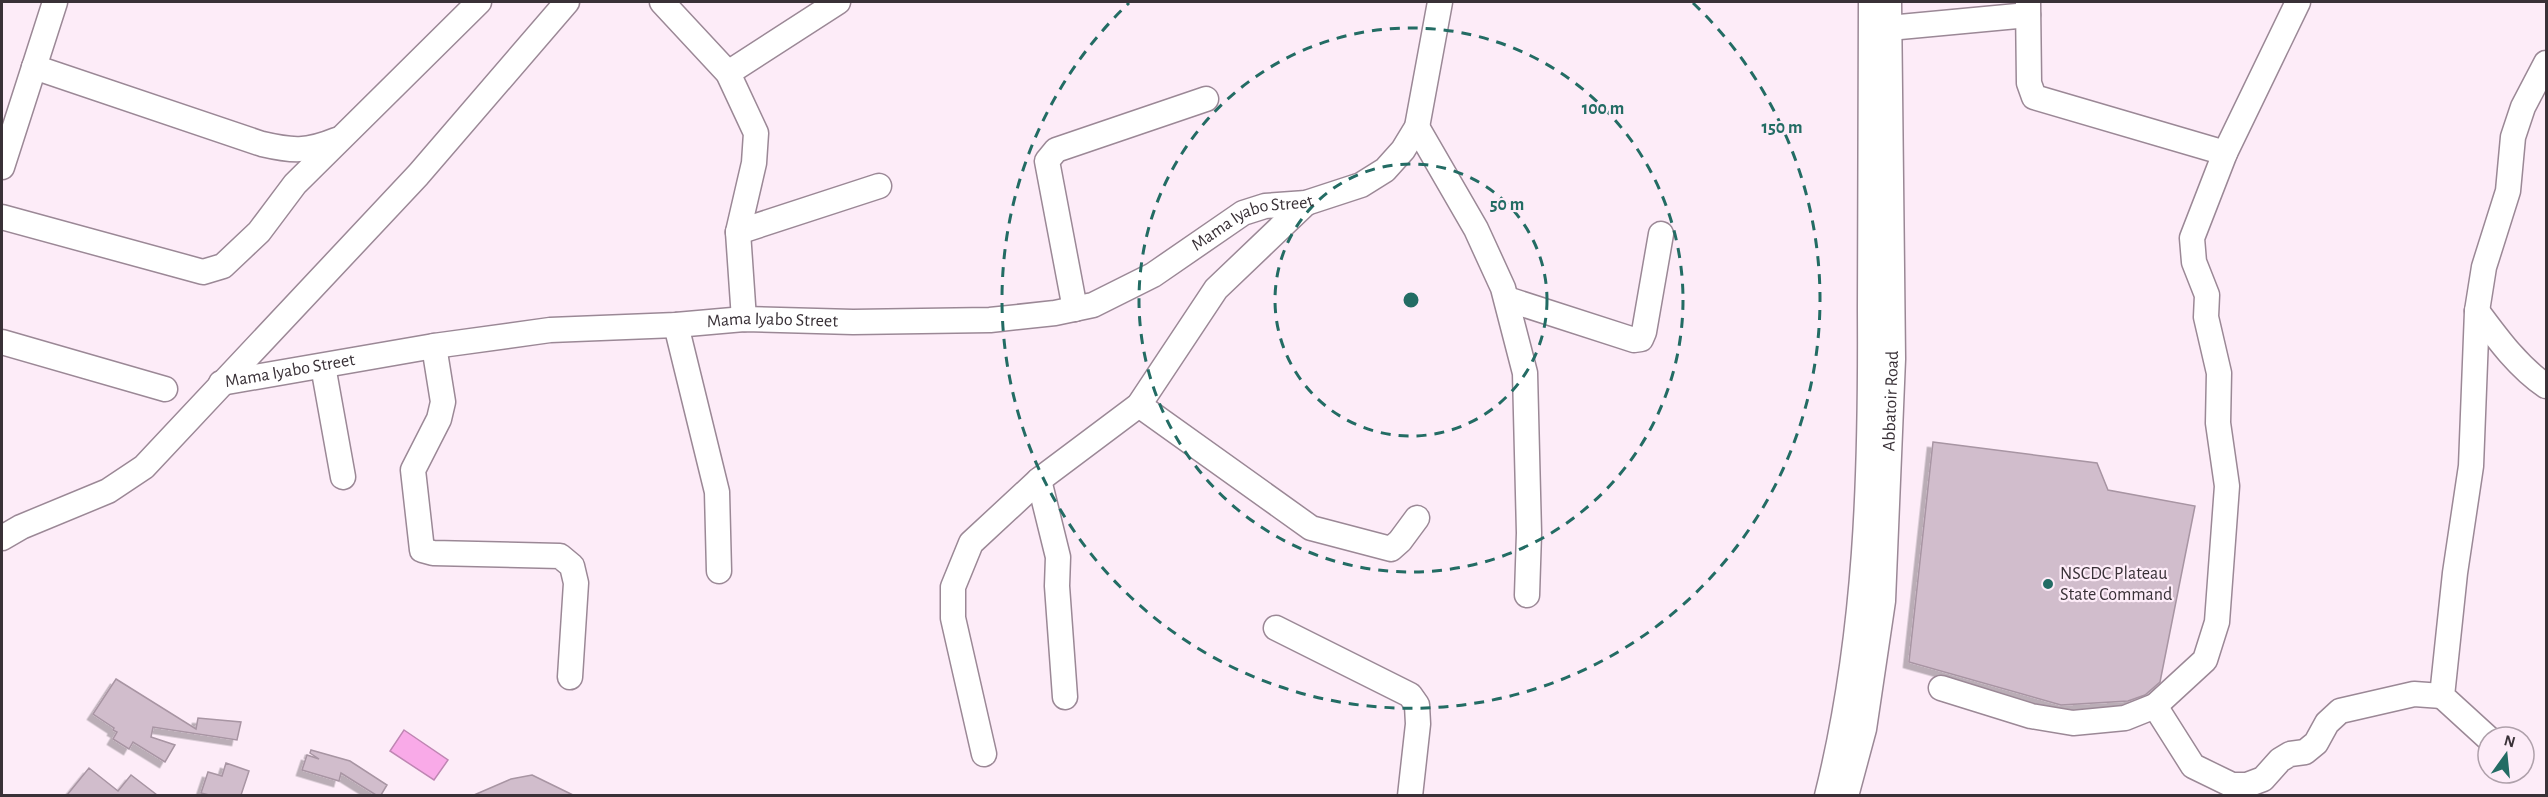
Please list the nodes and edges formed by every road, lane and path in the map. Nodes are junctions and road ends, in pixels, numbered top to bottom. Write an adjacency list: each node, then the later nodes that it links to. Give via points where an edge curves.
1 (55, 2): 13 (street)
2 (479, 2): 17 (street)
3 (567, 2): 35 (street, via 418,175)
4 (662, 2): 14 (street)
5 (838, 2): 14 (street)
6 (1440, 2): 16 (street, Mama Iyabo Street)
7 (1872, 2): 54 (street, Abbatoir Road, via 1868,518 1859,619 1839,747)
8 (1889, 2): 11 (street, Abbatoir Road)
9 (2298, 2): 19 (street)
10 (2028, 8): 11 (street); 19 (street, via 2029,84 2034,97)
11 (1889, 28): 55 (street, Abbatoir Road, via 1893,359 1883,601 1864,729)
12 (2547, 63): 29 (street, via 2523,107 2513,137 2508,191 2484,267)
13 (34, 67): 18 (street); 20 (street)
14 (728, 73): 25 (street, via 756,133 754,163)
15 (1206, 99): 28 (street, via 1056,150 1047,160)
16 (1418, 127): 23 (street, Mama Iyabo Street, via 1385,170 1360,185); 27 (street, via 1476,229)
17 (347, 135): 18 (street, via 316,148 292,151); 21 (street)
18 (262, 144): 21 (street)
19 (2224, 153): 50 (street, via 2192,238 2194,262 2207,295 2206,316 2219,373 2218,423 2227,486 2217,622 2205,660)
20 (2, 167)
21 (295, 184): 24 (street, via 259,232 223,266 203,272)
22 (879, 186): 25 (street)
23 (1306, 203): 28 (street, Mama Iyabo Street, via 1265,206 1243,213 1153,275 1093,306); 38 (street, via 1216,289)
24 (2, 216)
25 (738, 232): 30 (street)
26 (1661, 234): 27 (street, via 1641,339)
27 (1507, 299): 44 (street, via 1525,373)
28 (1075, 309): 30 (street, Mama Iyabo Street, via 990,320)
29 (2476, 311): 36 (street, via 2504,346); 48 (street, via 2471,466)
30 (744, 319): 31 (street, Mama Iyabo Street)
31 (676, 325): 33 (street, Mama Iyabo Street, via 550,330); 43 (street, via 717,492)
32 (2, 342): 37 (street)
33 (434, 346): 34 (street, Mama Iyabo Street); 46 (street, via 443,402 439,419 413,470 422,549 433,553 560,556 572,566 576,583)
34 (323, 366): 35 (street, Mama Iyabo Street); 39 (street)
35 (221, 383): 42 (street, Mama Iyabo Street, via 144,467 108,490)
36 (2547, 386)
37 (165, 389)
38 (1139, 405): 40 (street); 41 (street, via 1311,528 1391,549)
39 (343, 477)
40 (1039, 480): 49 (street, via 1058,557); 52 (street, via 971,543 953,587 953,618)
41 (1417, 518)
42 (2, 538)
43 (719, 571)
44 (1527, 595)
45 (1276, 628): 53 (street, via 1410,695 1417,705 1418,724)
46 (570, 677)
47 (1941, 688): 50 (street, via 2031,716 2073,723 2125,718)
48 (2442, 696): 50 (street, via 2414,694 2340,711 2327,723 2316,743 2304,752 2280,760 2263,779 2247,785 2232,784 2193,765); 51 (street)
49 (1065, 697)
50 (2155, 706)
51 (2476, 727)
52 (984, 754)
53 (1410, 795)
54 (1827, 795)
55 (1846, 795)

